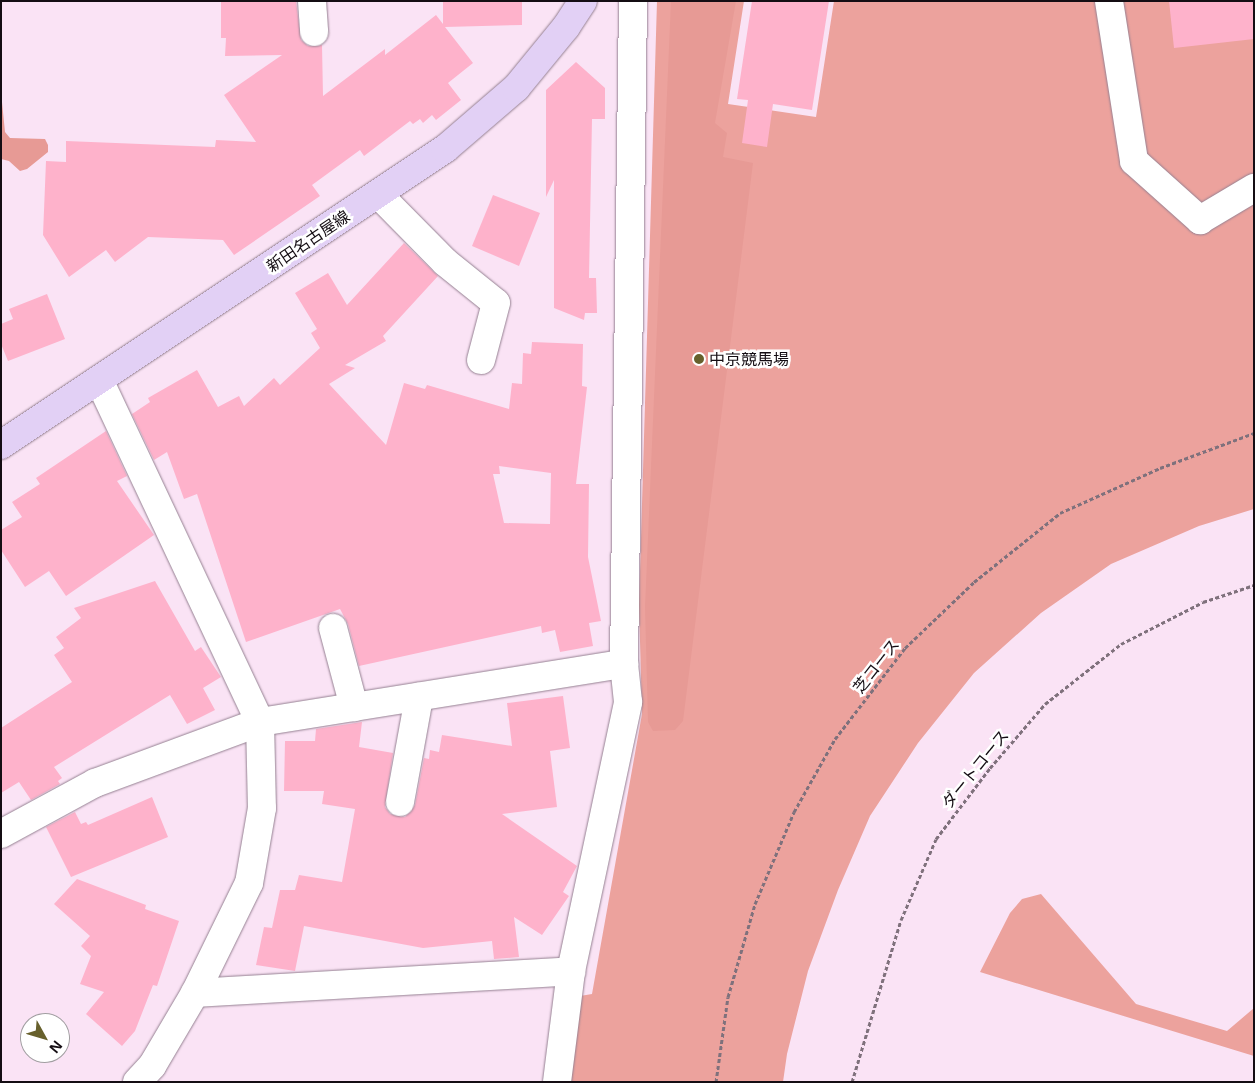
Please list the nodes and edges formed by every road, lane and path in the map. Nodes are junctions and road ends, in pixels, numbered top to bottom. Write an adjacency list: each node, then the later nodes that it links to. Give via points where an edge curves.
1 (312, 1): 5 (street)
2 (583, 1): 7 (main road, 新田名古屋線, via 516,88 445,149)
3 (633, 1): 14 (street)
4 (1109, 1): 6 (street, via 1134,161 1200,220)
5 (314, 32)
6 (1254, 188)
7 (378, 194): 8 (street, via 444,262 496,303); 9 (main road, 新田名古屋線)
8 (482, 360)
9 (99, 380): 11 (main road, 新田名古屋線); 17 (street)
10 (1254, 432): 24 (path, 芝コース, via 1160,468 1060,513 974,582 905,648 835,739 794,812 755,904 728,997)
11 (1, 445)
12 (1254, 585): 25 (path, ダートコース, via 1203,602 1121,644 1045,704 990,768 936,839 901,920)
13 (333, 628): 16 (street)
14 (624, 664): 15 (street); 20 (street, via 628,702)
15 (419, 697): 16 (street); 18 (street)
16 (354, 707): 17 (street)
17 (260, 722): 19 (street, via 95,783); 21 (street, via 262,808 249,883)
18 (400, 802)
19 (1, 834)
20 (572, 971): 21 (street); 23 (street)
21 (195, 993): 22 (street, via 152,1066)
22 (137, 1082)
23 (557, 1082)
24 (716, 1082)
25 (852, 1082)

